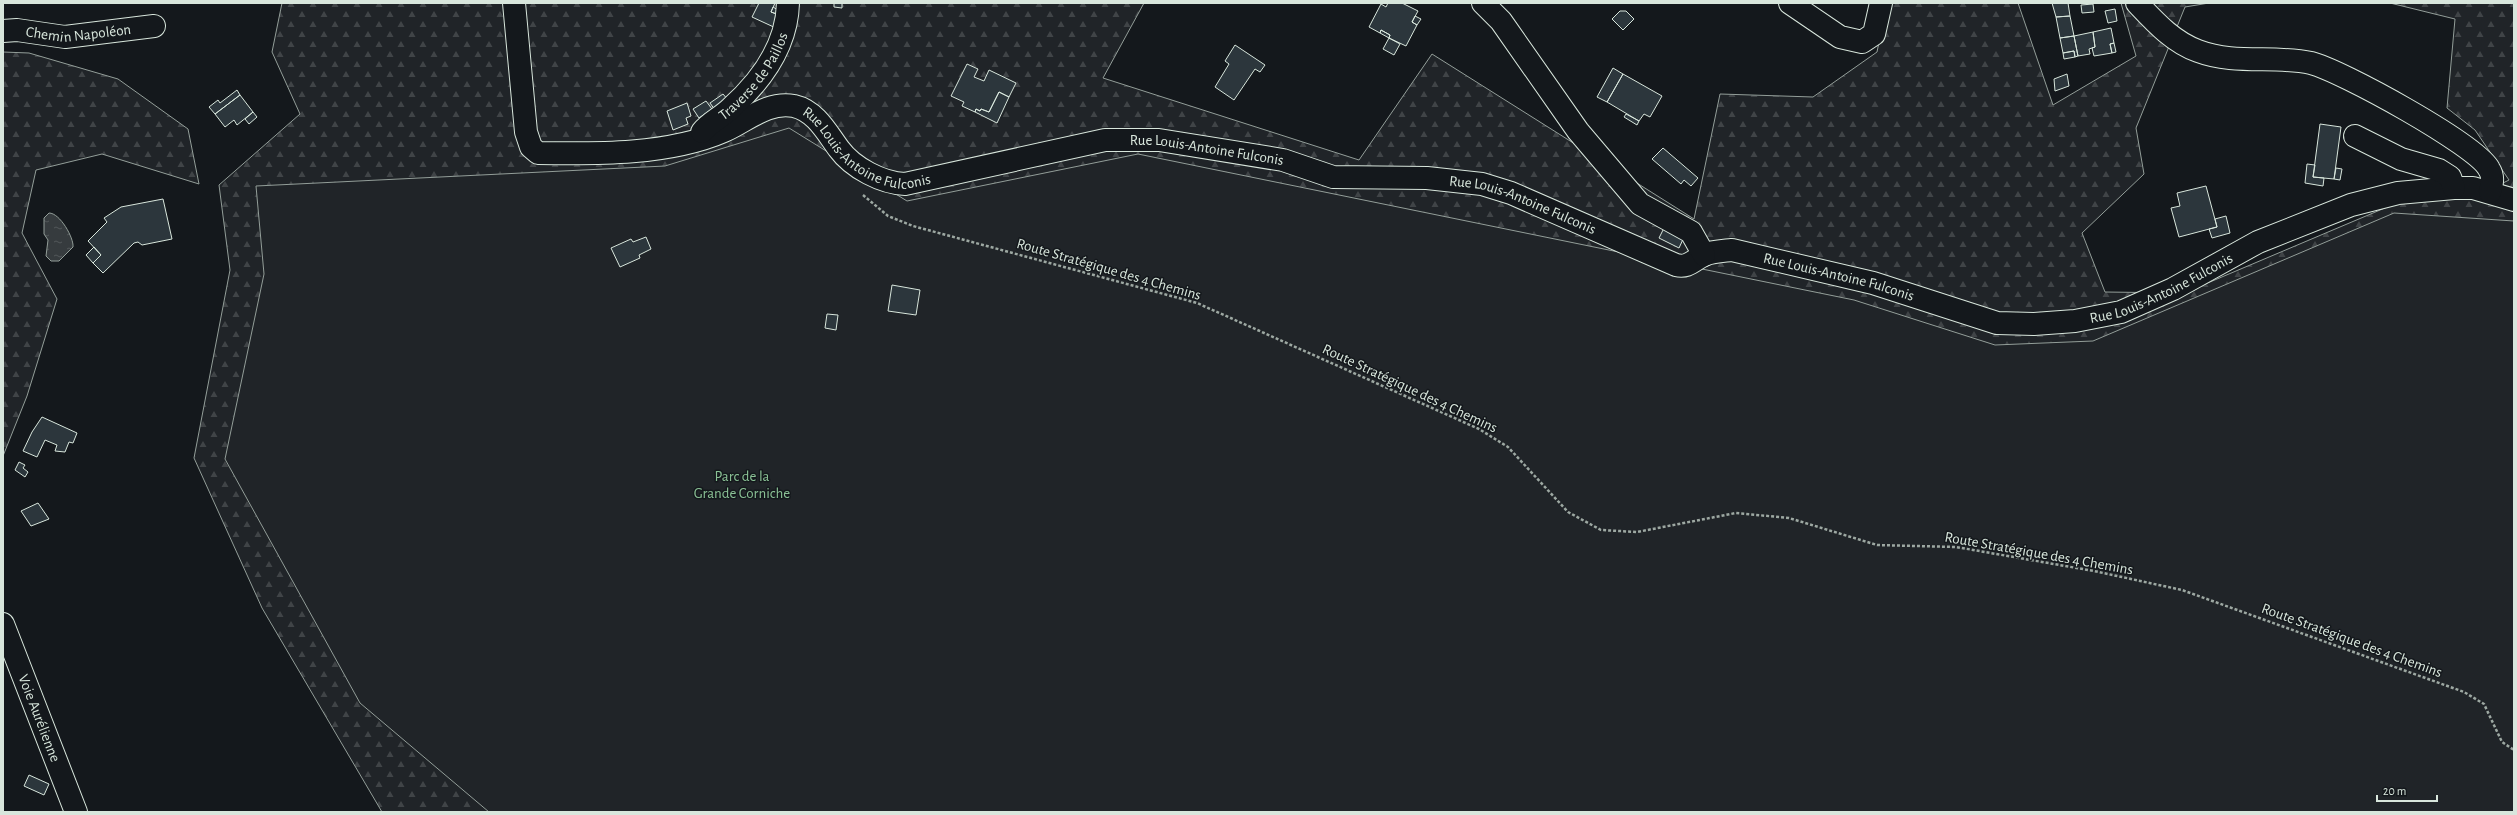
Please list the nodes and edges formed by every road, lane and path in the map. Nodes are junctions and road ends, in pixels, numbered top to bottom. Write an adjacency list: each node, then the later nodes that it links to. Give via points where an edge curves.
1 (514, 3): 10 (street, Rue Louis-Antoine Fulconis, via 526,132 531,147 538,153 577,154 647,149)
2 (788, 3): 10 (street, Traverse de Paillos, via 786,27 770,63 747,92 705,128 702,132)
3 (1483, 3): 15 (street, via 1501,21 1578,131 1640,204 1691,232)
4 (1790, 3): 5 (street, via 1840,37 1862,42 1874,34)
5 (1881, 3)
6 (2137, 3): 12 (street, via 2164,32 2197,51 2229,60 2294,60 2312,63 2361,85 2445,131 2477,157 2489,167 2493,179)
7 (154, 26): 8 (street, Chemin Napoléon, via 65,37 16,30)
8 (3, 31)
9 (2355, 136): 11 (street, via 2401,159 2439,170 2450,177)
10 (703, 139): 15 (street, Rue Louis-Antoine Fulconis, via 772,107 795,107 813,117 828,132 840,150 856,164 882,180 904,184 1105,140 1159,140 1283,160 1332,177 1427,178 1482,184 1676,265 1688,266)
11 (2454, 188): 12 (street, Rue Louis-Antoine Fulconis, via 2473,188); 15 (street, Rue Louis-Antoine Fulconis, via 2398,193 2351,205 2258,242 2173,289 2121,312 2075,321 1997,323 1873,283 1732,250)
12 (2490, 192): 14 (street, Rue Louis-Antoine Fulconis)
13 (862, 194): 17 (path, Route Stratégique des 4 Chemins, via 888,216 913,226 1197,303 1472,426 1508,447 1568,512 1601,530 1637,532 1736,513 1789,518 1877,545 1956,547 2094,571 2182,590 2464,692 2484,704 2502,742)
14 (2514, 200)
15 (1704, 255)
16 (3, 624): 18 (street, Voie Aurélienne)
17 (2514, 750)
18 (78, 808)

